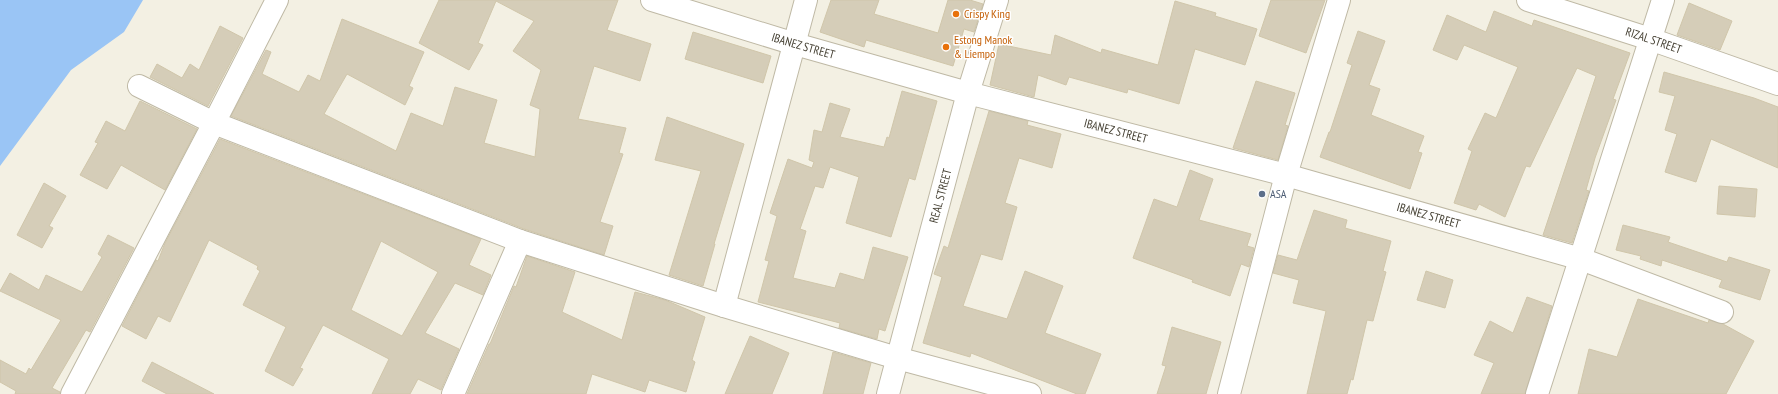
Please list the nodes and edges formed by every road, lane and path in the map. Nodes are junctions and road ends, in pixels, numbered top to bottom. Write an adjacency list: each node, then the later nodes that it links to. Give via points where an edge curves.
1 (276, 0): 13 (street)
2 (652, 0): 9 (street, IBANEZ STREET)
3 (806, 0): 9 (street)
4 (997, 0): 12 (street, REAL STREET)
5 (1339, 0): 14 (street)
6 (1528, 0): 8 (street, RIZAL STREET)
7 (1663, 0): 8 (street)
8 (1650, 39): 10 (street, RIZAL STREET); 16 (street)
9 (795, 44): 12 (street, IBANEZ STREET); 17 (street)
10 (1778, 84)
11 (139, 86): 13 (street)
12 (968, 93): 14 (street, IBANEZ STREET); 19 (street, REAL STREET)
13 (214, 123): 15 (street); 20 (street)
14 (1286, 176): 16 (street, IBANEZ STREET); 24 (street)
15 (520, 241): 17 (street); 21 (street)
16 (1581, 259): 18 (street, IBANEZ STREET); 25 (street)
17 (724, 306): 19 (street)
18 (1722, 312)
19 (897, 358): 22 (street, REAL STREET); 23 (street)
20 (72, 394)
21 (453, 394)
22 (888, 394)
23 (1030, 394)
24 (1229, 394)
25 (1537, 394)

